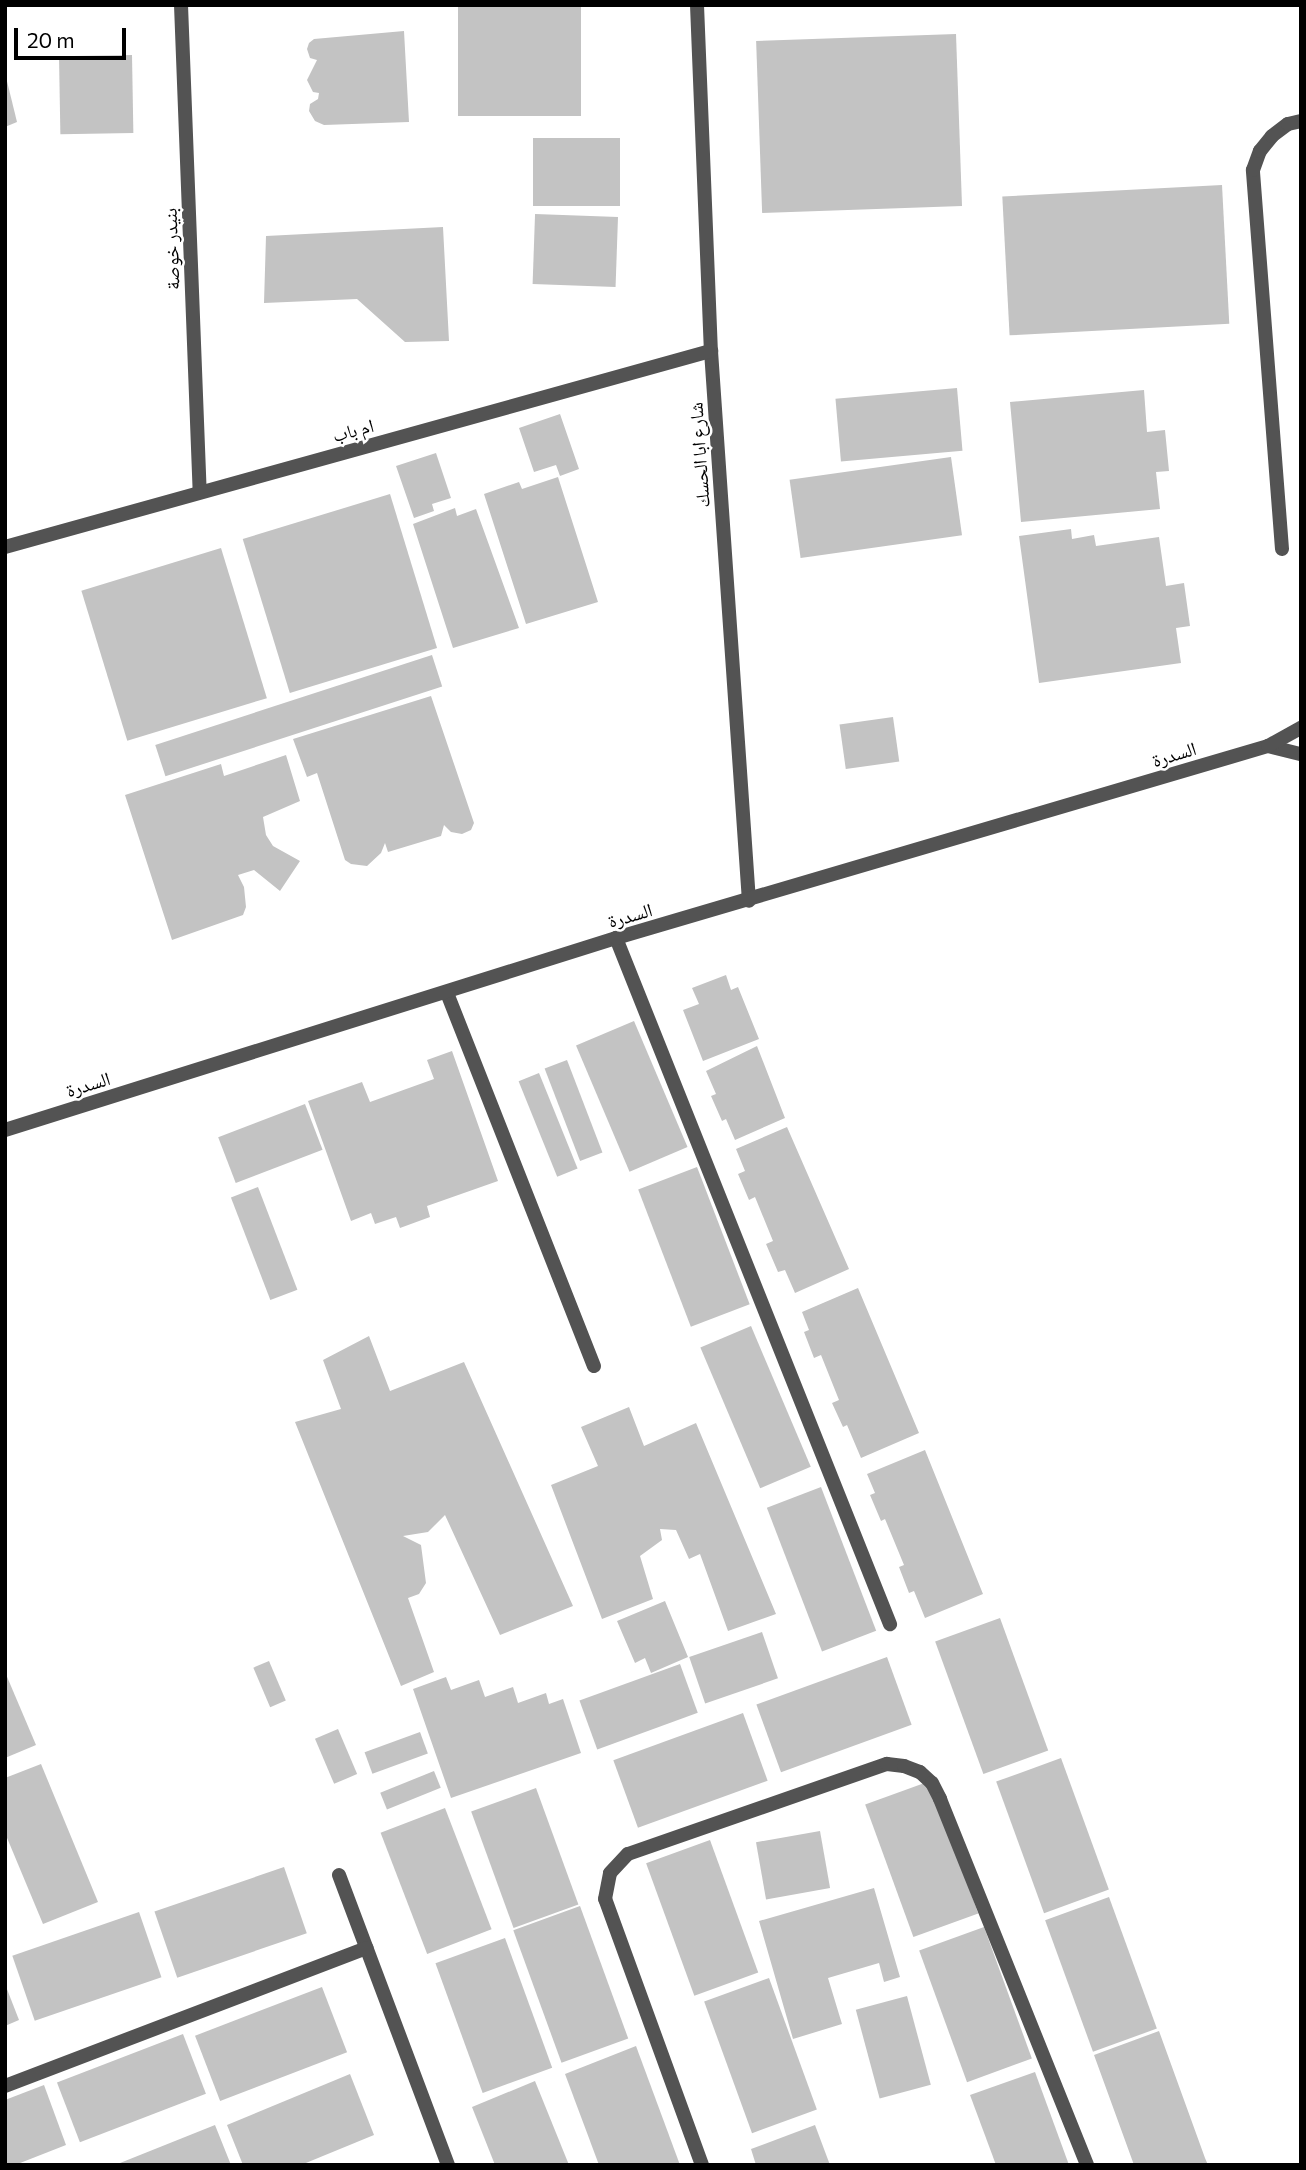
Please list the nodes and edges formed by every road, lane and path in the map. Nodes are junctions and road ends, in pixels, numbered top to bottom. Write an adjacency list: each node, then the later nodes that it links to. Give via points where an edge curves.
1 (181, 5): 5 (street, بنيدر خوصة)
2 (697, 5): 4 (street, شارع ابا الحسك)
3 (1301, 121): 7 (street, via 1272,136 1253,170)
4 (711, 351): 5 (street, ام باب); 11 (street, شارع ابا الحسك)
5 (200, 491): 6 (street, ام باب)
6 (5, 547)
7 (1282, 549)
8 (1301, 728): 9 (street, السدرة)
9 (1268, 746): 10 (street); 11 (street, السدرة)
10 (1301, 754)
11 (749, 901): 12 (street, السدرة)
12 (616, 938): 13 (street, السدرة); 16 (street)
13 (447, 993): 14 (street, السدرة); 15 (street)
14 (5, 1130)
15 (594, 1366)
16 (890, 1625)
17 (339, 1875): 18 (street)
18 (367, 1948): 19 (street); 20 (street)
19 (5, 2085)
20 (448, 2165)
21 (702, 2165): 22 (street, via 605,1899 610,1873 628,1854 887,1764 920,1772 940,1799)
22 (1087, 2165)

